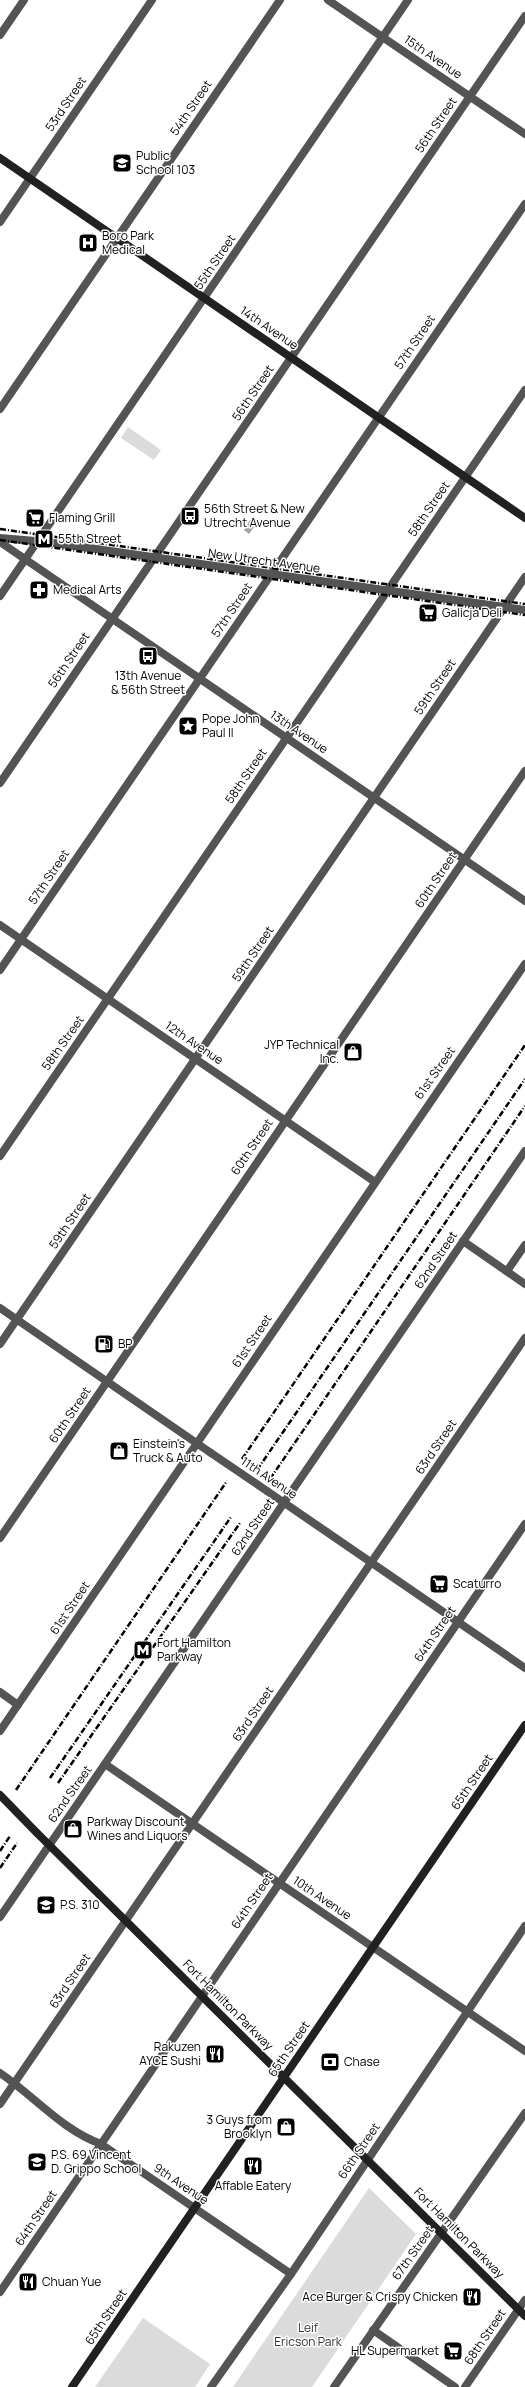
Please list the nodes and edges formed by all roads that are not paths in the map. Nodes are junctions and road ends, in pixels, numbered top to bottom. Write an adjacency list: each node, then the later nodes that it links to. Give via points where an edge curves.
1 (24, 0): 7 (street)
2 (152, 0): 12 (street, 53rd Street)
3 (280, 0): 15 (street, 54th Street)
4 (328, 0): 8 (street, 15th Avenue)
5 (408, 0): 8 (street, 55th Street)
6 (525, 16): 9 (street, 56th Street)
7 (0, 35)
8 (383, 37): 9 (street, 15th Avenue); 16 (street, 55th Street)
9 (470, 97): 10 (street, 15th Avenue); 17 (street, 56th Street)
10 (525, 134)
11 (0, 158): 12 (main road, 14th Avenue)
12 (30, 179): 14 (street, 53rd Street); 15 (main road, 14th Avenue)
13 (525, 204): 20 (street, 57th Street)
14 (0, 222)
15 (117, 238): 16 (main road, 14th Avenue); 19 (street, 54th Street)
16 (204, 298): 17 (main road, 14th Avenue); 24 (street, 55th Street)
17 (291, 358): 20 (main road, 14th Avenue); 26 (street, 56th Street)
18 (525, 390): 21 (street, 58th Street)
19 (0, 409)
20 (378, 418): 21 (main road, 14th Avenue); 28 (street, 57th Street)
21 (465, 477): 22 (main road, 14th Avenue); 30 (street, 58th Street)
22 (525, 518)
23 (0, 538): 24 (street, New Utrecht Avenue)
24 (38, 541): 26 (street, New Utrecht Avenue); 27 (street, 55th Street)
25 (0, 542): 27 (street, 13th Avenue)
26 (155, 557): 28 (street, New Utrecht Avenue); 34 (street, 56th Street)
27 (25, 559): 31 (street, 55th Street); 34 (street, 13th Avenue)
28 (271, 574): 30 (street, New Utrecht Avenue); 35 (street, 57th Street)
29 (525, 577): 32 (street, 59th Street)
30 (388, 590): 32 (street, New Utrecht Avenue); 36 (street, 58th Street)
31 (0, 596)
32 (505, 607): 33 (street, New Utrecht Avenue); 39 (street, 59th Street)
33 (525, 610)
34 (112, 619): 35 (street, 13th Avenue); 38 (street, 56th Street)
35 (199, 678): 36 (street, 13th Avenue); 43 (street, 57th Street)
36 (287, 738): 39 (street, 13th Avenue); 46 (street, 58th Street)
37 (525, 771): 40 (street, 60th Street)
38 (0, 783)
39 (374, 798): 40 (street, 13th Avenue); 47 (street, 59th Street)
40 (464, 859): 41 (street, 13th Avenue); 48 (street, 60th Street)
41 (525, 901)
42 (0, 925): 43 (street, 12th Avenue)
43 (21, 939): 45 (street, 57th Street); 46 (street, 12th Avenue)
44 (525, 964): 51 (street, 61st Street)
45 (0, 970)
46 (108, 999): 47 (street, 12th Avenue); 50 (street, 58th Street)
47 (196, 1059): 48 (street, 12th Avenue); 57 (street, 59th Street)
48 (285, 1120): 51 (street, 12th Avenue); 60 (street, 60th Street)
49 (525, 1151): 52 (street, 62nd Street)
50 (0, 1156)
51 (375, 1182): 61 (street, 61st Street)
52 (463, 1242): 54 (street); 62 (street, 62nd Street)
53 (525, 1244): 54 (street)
54 (507, 1271): 55 (street)
55 (525, 1284)
56 (0, 1308): 57 (street, 11th Avenue)
57 (17, 1320): 59 (street, 59th Street); 60 (street, 11th Avenue)
58 (525, 1338): 65 (street, 63rd Street)
59 (0, 1344)
60 (107, 1382): 61 (street, 11th Avenue); 64 (street, 60th Street)
61 (197, 1443): 62 (street, 11th Avenue, bridge); 69 (street, 61st Street)
62 (284, 1503): 65 (street, 11th Avenue); 72 (street, 62nd Street)
63 (525, 1524): 66 (street, 64th Street)
64 (0, 1538)
65 (371, 1562): 66 (street, 11th Avenue); 74 (street, 63rd Street)
66 (458, 1622): 67 (street, 11th Avenue); 76 (street, 64th Street)
67 (525, 1668)
68 (0, 1692): 69 (street)
69 (18, 1705): 71 (street, 61st Street)
70 (525, 1725): 80 (main road, 65th Street)
71 (0, 1732)
72 (105, 1764): 74 (street, 10th Avenue); 75 (street, 62nd Street)
73 (0, 1796): 75 (main road, Fort Hamilton Parkway, bridge)
74 (192, 1824): 76 (street, 10th Avenue); 78 (street, 63rd Street)
75 (49, 1845): 77 (street, 62nd Street); 78 (main road, Fort Hamilton Parkway)
76 (279, 1883): 80 (street, 10th Avenue); 81 (street, 64th Street)
77 (0, 1917)
78 (126, 1921): 81 (main road, Fort Hamilton Parkway); 86 (street, 63rd Street)
79 (525, 1926): 82 (street, 66th Street)
80 (373, 1947): 82 (street, 10th Avenue); 85 (main road, 65th Street)
81 (202, 1996): 85 (main road, Fort Hamilton Parkway); 89 (street, 64th Street)
82 (467, 2011): 83 (street, 10th Avenue); 90 (street, 66th Street)
83 (525, 2051)
84 (0, 2073): 86 (street, 9th Avenue)
85 (284, 2077): 90 (main road, Fort Hamilton Parkway); 91 (main road, 65th Street)
86 (14, 2084): 87 (street, 63rd Street); 89 (street, 9th Avenue, via 53,2115 92,2141)
87 (0, 2104)
88 (525, 2112): 92 (street, 67th Street)
89 (101, 2144): 91 (street, 9th Avenue); 94 (street, 64th Street)
90 (367, 2159): 92 (main road, Fort Hamilton Parkway); 93 (street, 66th Street)
91 (195, 2208): 93 (street, 9th Avenue); 99 (main road, 65th Street)
92 (441, 2233): 96 (main road, Fort Hamilton Parkway); 98 (street, 67th Street)
93 (291, 2274): 100 (street, 66th Street)
94 (0, 2292)
95 (525, 2300): 96 (street, 68th Street)
96 (519, 2310): 97 (main road, Fort Hamilton Parkway); 103 (street, 68th Street)
97 (525, 2316)
98 (373, 2330): 101 (street, 67th Street); 102 (street)
99 (72, 2387)
100 (211, 2387)
101 (334, 2387)
102 (455, 2387)
103 (465, 2387)

